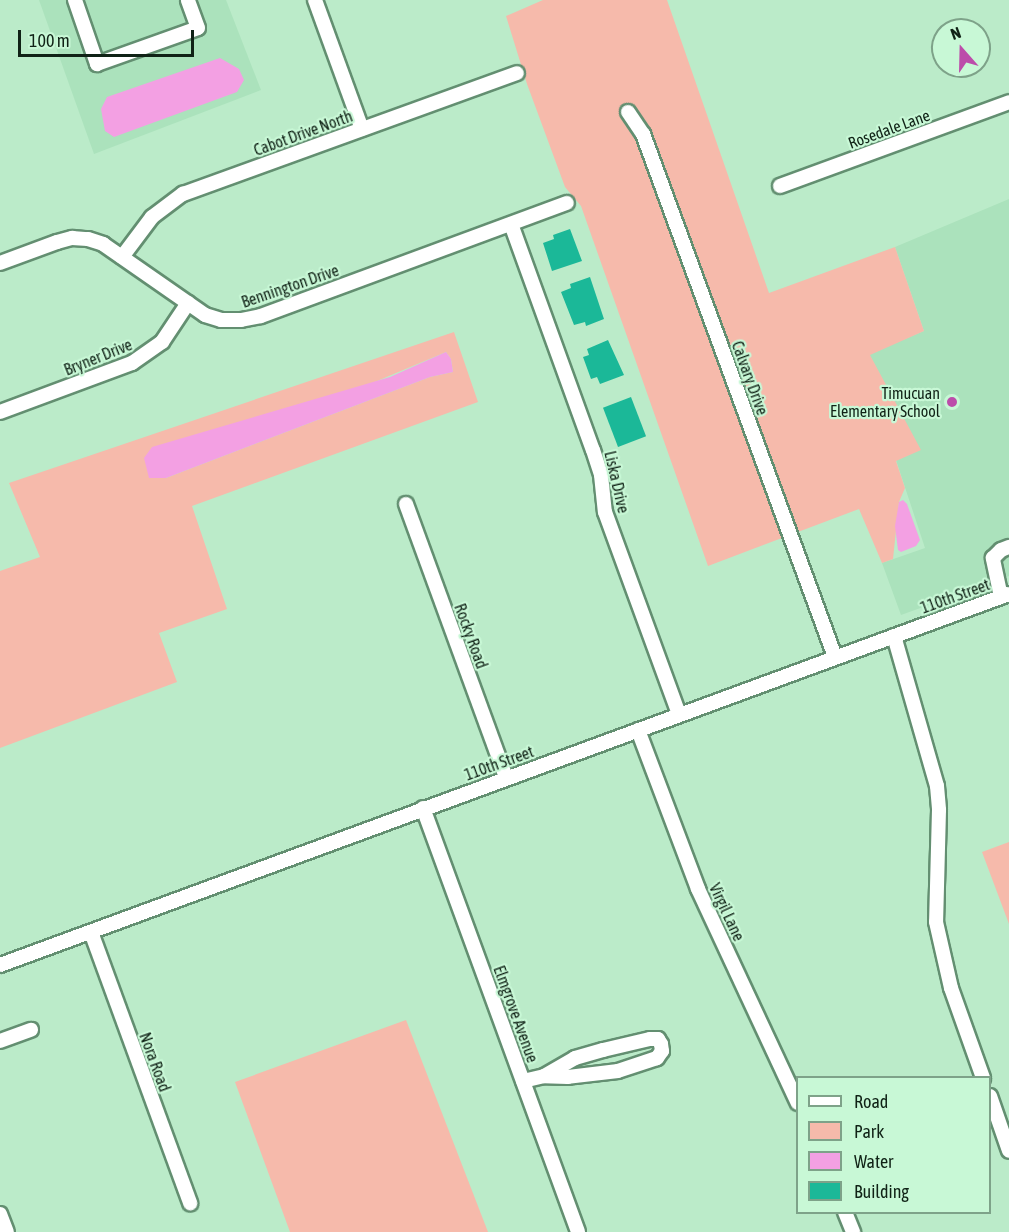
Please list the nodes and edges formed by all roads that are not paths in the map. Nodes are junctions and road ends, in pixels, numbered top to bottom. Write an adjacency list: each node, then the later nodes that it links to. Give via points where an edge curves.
1 (75, 0): 2 (street, via 97,64 198,28)
2 (188, 0)
3 (315, 0): 7 (street)
4 (517, 73): 7 (street, Cabot Drive North)
5 (1009, 102): 8 (street, Rosedale Lane)
6 (628, 112): 19 (street, Calvary Drive, via 644,134)
7 (362, 129): 11 (street, Cabot Drive North, via 183,194 152,217)
8 (780, 186)
9 (567, 203): 10 (street, Bennington Drive)
10 (511, 224): 13 (street, Bennington Drive, via 261,316 221,320); 20 (street, Liska Drive, via 593,450 601,475 605,512)
11 (122, 258): 12 (street, Bennington Drive, via 103,244 72,238); 13 (street, Bennington Drive)
12 (0, 263)
13 (188, 303): 14 (street, Bryner Drive, via 162,342 132,363)
14 (0, 412)
15 (406, 504): 22 (street, Rocky Road)
16 (1009, 547): 17 (street, via 993,558)
17 (1005, 595): 18 (street, 110th Street)
18 (894, 636): 19 (street, 110th Street); 29 (street, via 937,786 936,922 951,988)
19 (835, 657): 20 (street, 110th Street)
20 (679, 714): 21 (street, 110th Street)
21 (638, 730): 22 (street, 110th Street); 31 (street, Virgil Lane, via 698,890)
22 (506, 778): 23 (street, 110th Street)
23 (423, 808): 24 (street, 110th Street); 30 (street, Elmgrove Avenue)
24 (91, 932): 25 (street, 110th Street); 34 (street, Nora Road)
25 (0, 965)
26 (32, 1030): 27 (street)
27 (0, 1041)
28 (544, 1076): 28 (street, via 575,1058 650,1039 658,1039 663,1051 657,1058 618,1071); 30 (street)
29 (983, 1076)
30 (523, 1081): 38 (street, Elmgrove Avenue)
31 (796, 1099)
32 (991, 1099): 33 (street)
33 (1009, 1151)
34 (190, 1203)
35 (0, 1214): 37 (street)
36 (846, 1214): 39 (street)
37 (7, 1232)
38 (578, 1232)
39 (853, 1232)

